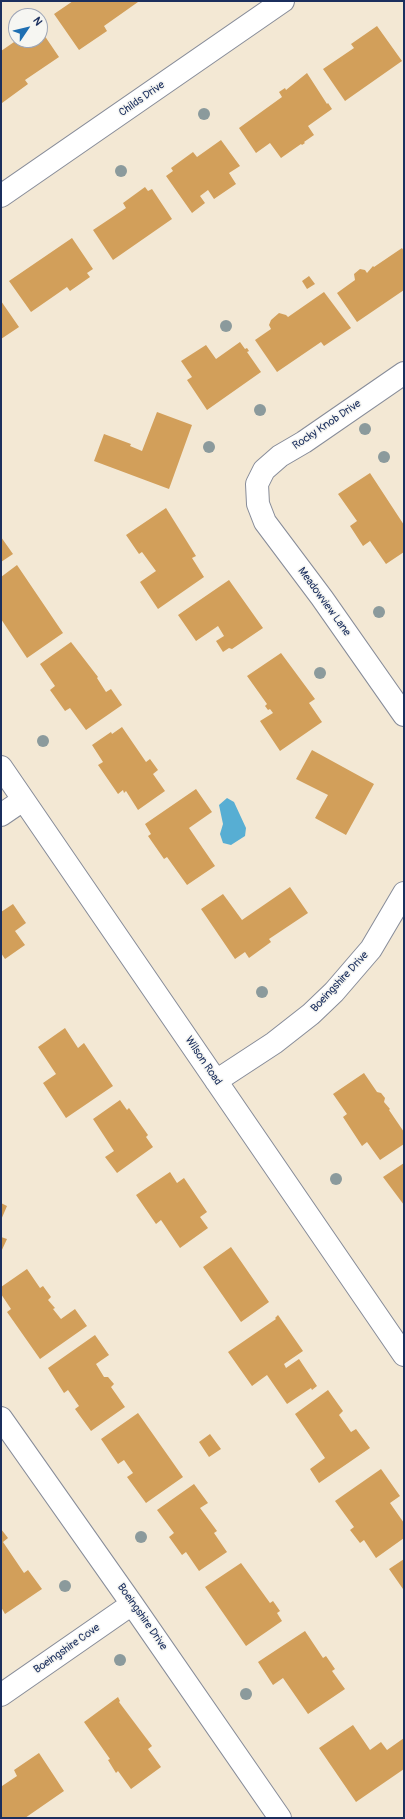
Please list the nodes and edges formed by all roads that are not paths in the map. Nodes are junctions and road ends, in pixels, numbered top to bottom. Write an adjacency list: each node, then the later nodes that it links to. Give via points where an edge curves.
1 (283, 1): 2 (street, Childs Drive)
2 (1, 196)
3 (404, 373): 4 (street, Rocky Knob Drive, via 280,456 264,470)
4 (257, 484): 5 (street, Meadowview Lane, via 258,504 265,522)
5 (404, 715)
6 (1, 768): 7 (street, Wilson Road)
7 (23, 800): 8 (street); 10 (street, Wilson Road)
8 (1, 815)
9 (404, 893): 10 (street, Boeingshire Drive, via 371,948 334,992 274,1043)
10 (216, 1081): 11 (street, Wilson Road)
11 (404, 1355)
12 (1, 1418): 13 (street, Boeingshire Drive)
13 (132, 1604): 14 (street, Boeingshire Cove); 15 (street, Boeingshire Drive)
14 (1, 1695)
15 (280, 1818)

